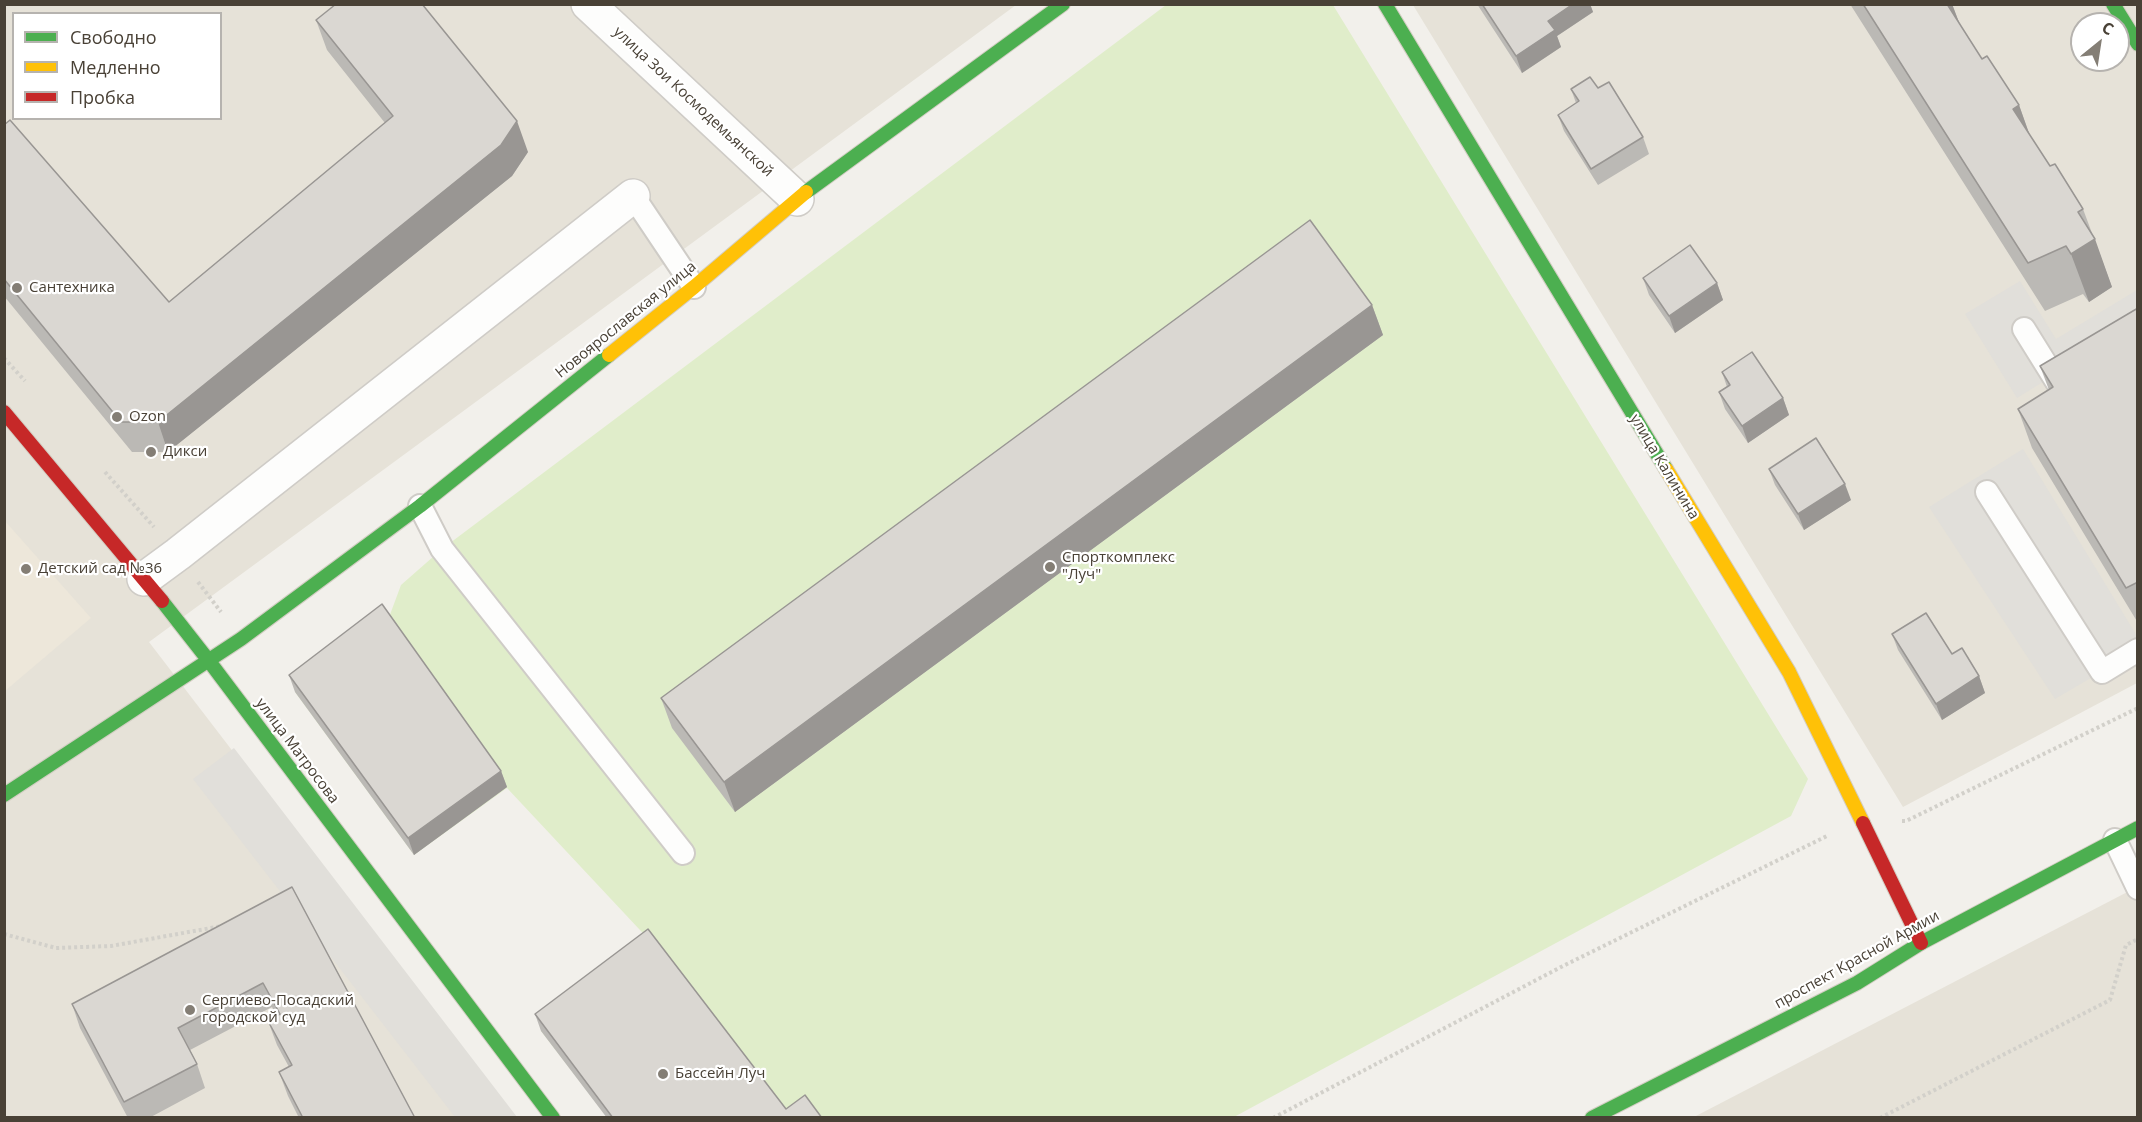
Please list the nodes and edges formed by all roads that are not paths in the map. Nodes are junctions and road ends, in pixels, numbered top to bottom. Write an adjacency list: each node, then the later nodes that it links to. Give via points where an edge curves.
1 (588, 4): 7 (street, улица Зои Космодемьянской)
2 (1064, 4): 7 (street, Новоярославская улица)
3 (1385, 4): 22 (street, улица Калинина, via 1789,672)
4 (2113, 4): 5 (street)
5 (2138, 44)
6 (633, 196): 8 (lane); 14 (street)
7 (797, 199): 8 (street, Новоярославская улица)
8 (694, 287): 13 (street, Новоярославская улица)
9 (2024, 329): 10 (lane, via 2057,382)
10 (2077, 370)
11 (4, 412): 14 (street, улица Матросова)
12 (1987, 492): 15 (lane, via 2102,672)
13 (420, 506): 16 (street, Новоярославская улица); 20 (lane, via 442,549)
14 (144, 579): 16 (street, улица Матросова)
15 (2138, 650)
16 (208, 661): 17 (street, Новоярославская улица); 23 (street, улица Матросова)
17 (4, 795)
18 (2138, 828): 19 (street, проспект Красной Армии)
19 (2115, 840): 21 (lane); 22 (street, проспект Красной Армии)
20 (683, 853)
21 (2138, 888)
22 (1921, 943): 24 (street, проспект Красной Армии, via 1857,983)
23 (553, 1118)
24 (1592, 1118)

